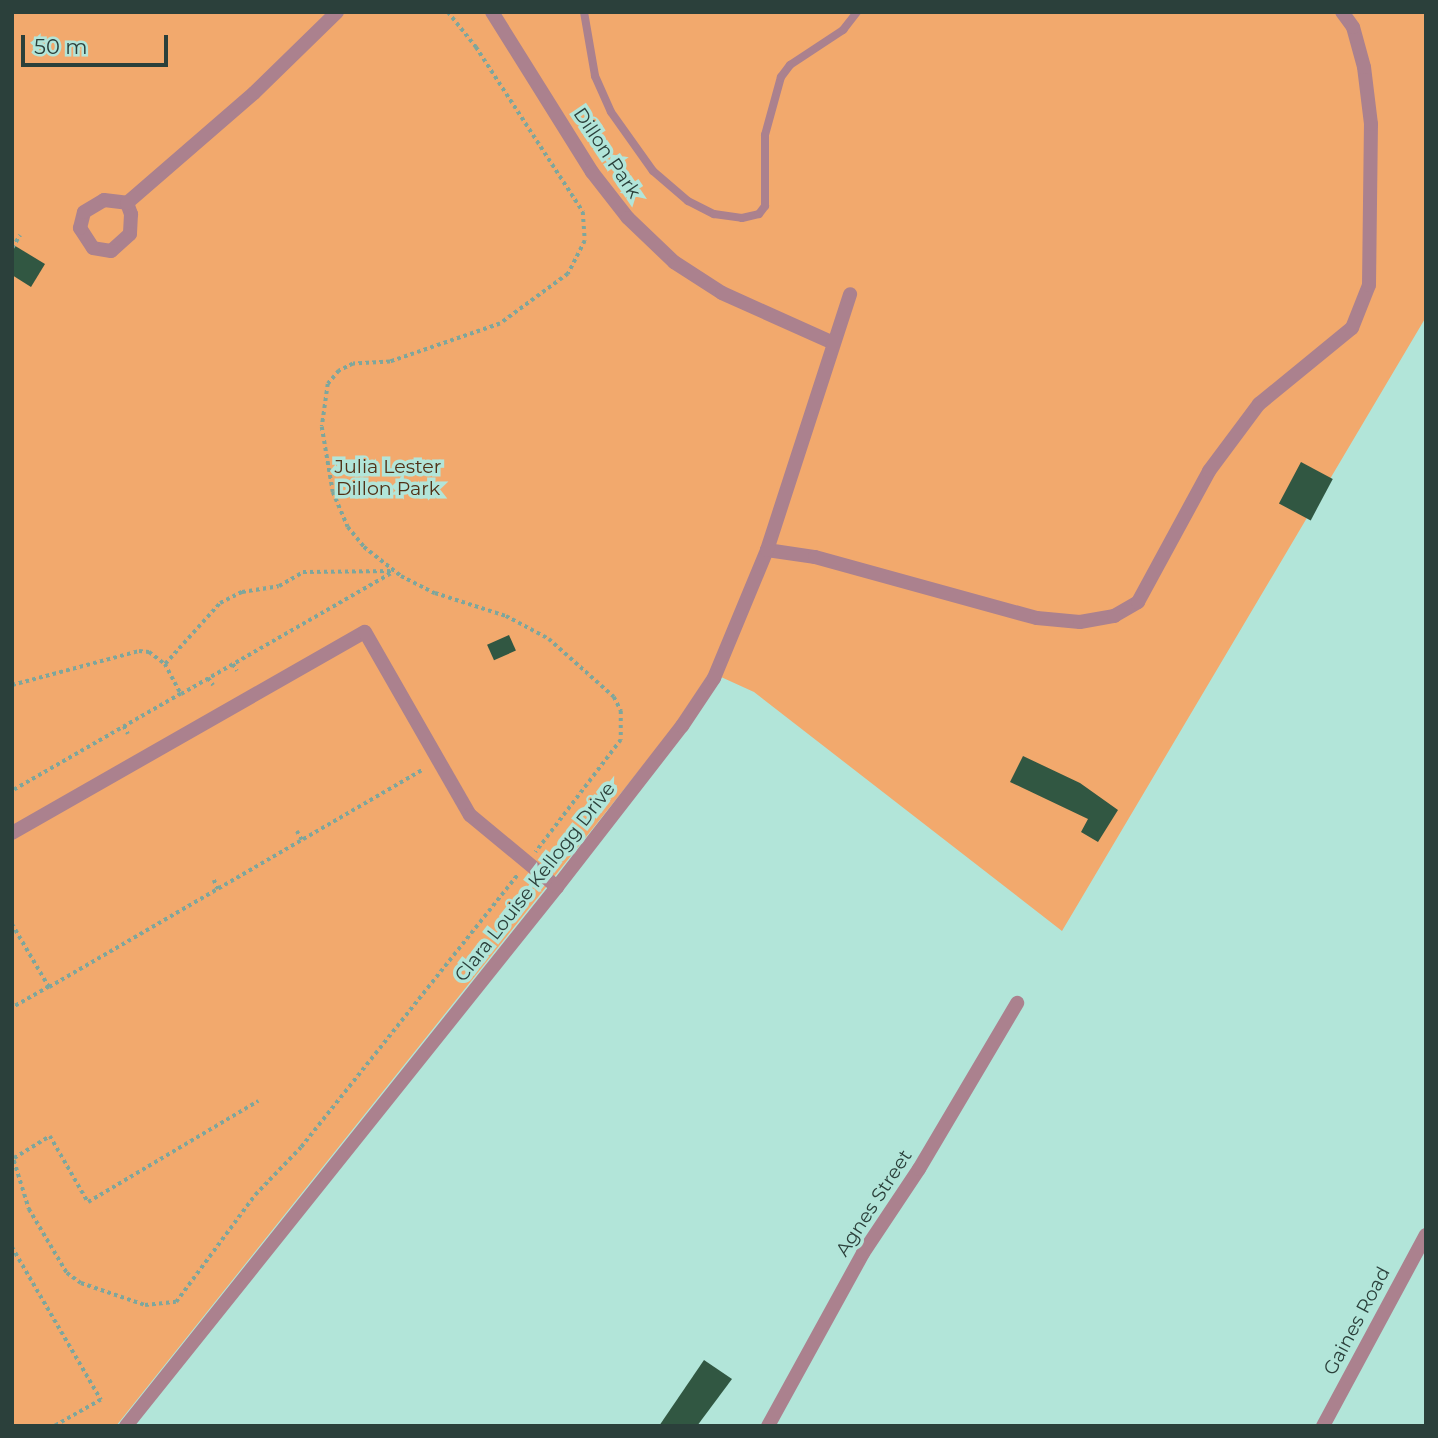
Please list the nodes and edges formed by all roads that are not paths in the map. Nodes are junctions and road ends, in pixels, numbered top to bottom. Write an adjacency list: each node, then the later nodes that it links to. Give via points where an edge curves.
1 (337, 12): 6 (street, via 254,93)
2 (492, 12): 8 (street, Dillon Park, via 592,172 628,218 674,262 722,293)
3 (584, 12): 4 (lane, via 595,76 611,112 653,171 688,201 715,214 742,218 759,214 765,206 765,135 781,77 790,65 843,30)
4 (857, 12)
5 (1342, 12): 9 (street, via 1353,27 1364,67 1371,124 1369,285 1352,328 1259,404 1209,471 1138,602 1114,616 1080,622 1037,618 815,557)
6 (127, 203)
7 (850, 294): 8 (street, Clara Louise Kellogg Drive)
8 (831, 342): 9 (street, Clara Louise Kellogg Drive)
9 (767, 550): 11 (street, Clara Louise Kellogg Drive, via 714,678)
10 (12, 833): 11 (street, via 365,632 470,815)
11 (557, 887): 15 (street, Clara Louise Kellogg Drive)
12 (1017, 1003): 14 (street, Agnes Street, via 919,1169 863,1253)
13 (1426, 1235): 16 (street, Gaines Road)
14 (772, 1424)
15 (126, 1426)
16 (1323, 1426)

